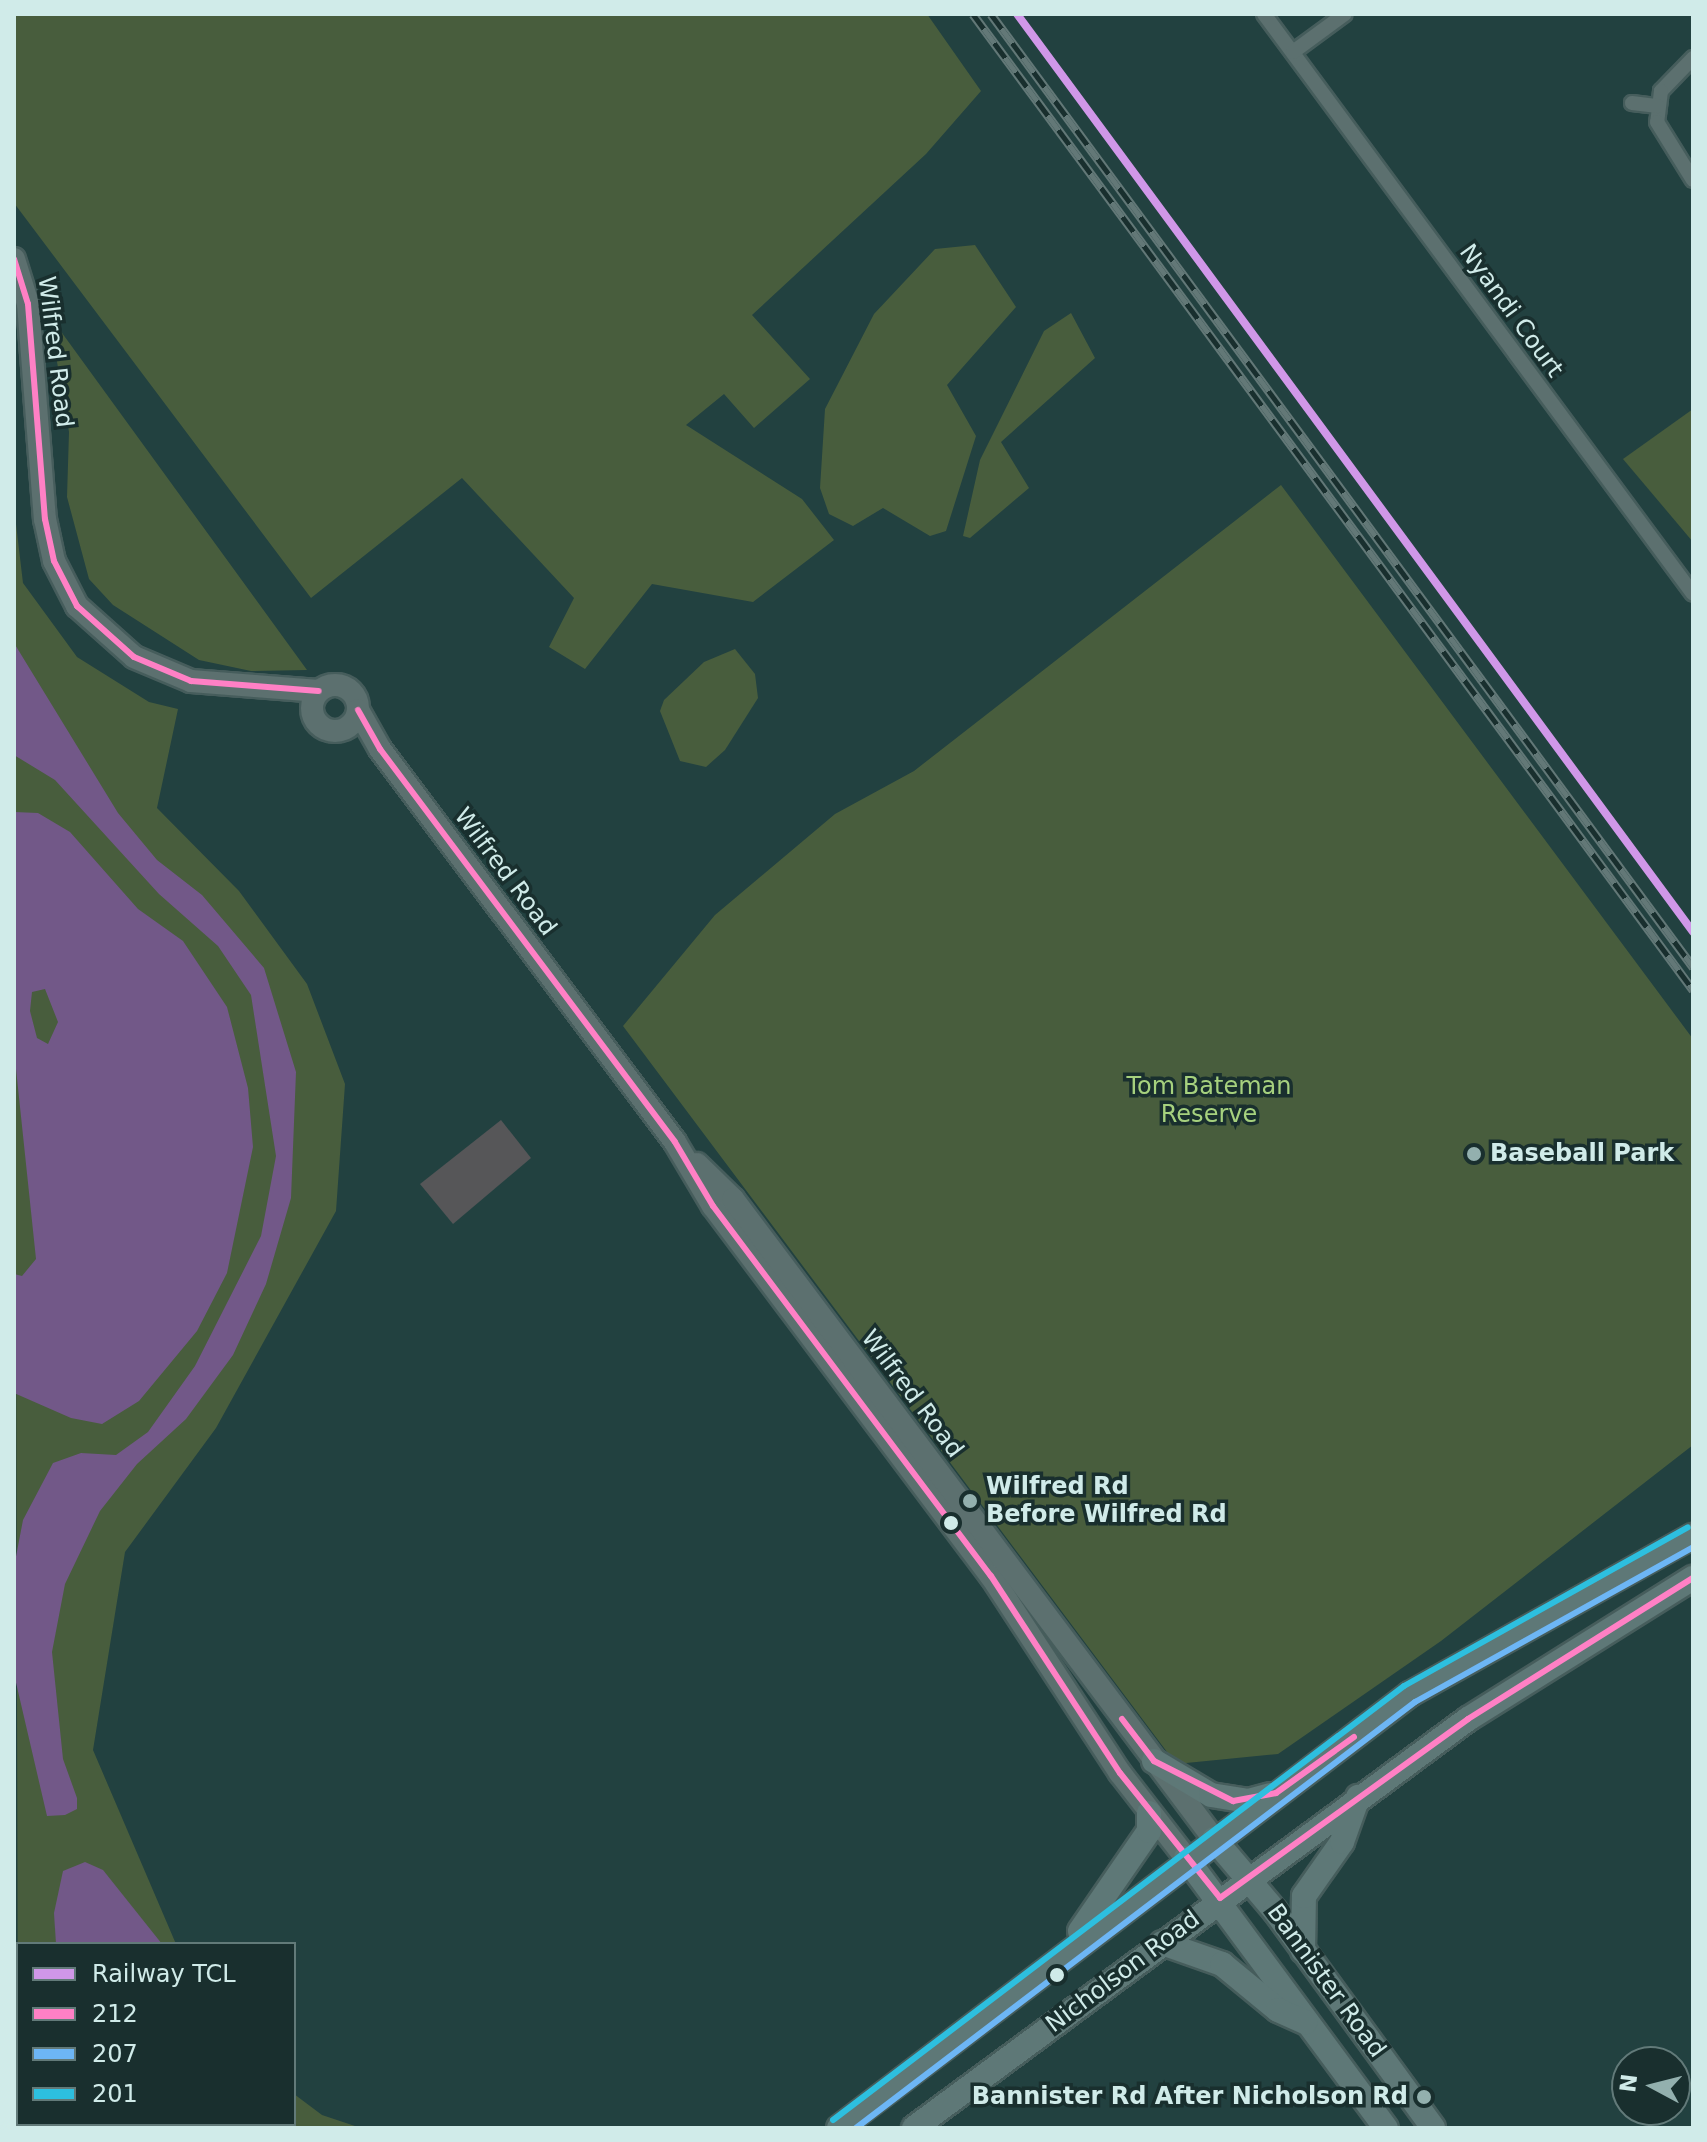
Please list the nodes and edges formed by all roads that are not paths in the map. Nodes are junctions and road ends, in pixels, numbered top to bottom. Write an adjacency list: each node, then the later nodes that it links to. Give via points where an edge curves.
1 (1264, 14): 3 (street, Nyandi Court)
2 (1345, 14): 3 (street)
3 (1293, 52): 9 (street, Nyandi Court)
4 (1693, 58): 6 (street, via 1668,79)
5 (1632, 103): 6 (street)
6 (1658, 106): 7 (street, via 1661,135)
7 (1693, 180)
8 (14, 259): 10 (main road, Wilfred Road, via 28,304 45,519 63,585 108,638 149,666 191,681)
9 (1693, 594)
10 (316, 700): 11 (main road, via 323,727); 11 (main road, via 345,686)
11 (351, 719): 12 (main road, Wilfred Road, via 380,749)
12 (675, 1142): 15 (main road, Wilfred Road, via 733,1199); 18 (main road, Wilfred Road, via 713,1206 1008,1600)
13 (1693, 1536): 16 (main road, Nicholson Road, via 1410,1694)
14 (1693, 1578): 17 (main road, Nicholson Road, via 1535,1674)
15 (1154, 1761): 16 (main road, via 1211,1795 1248,1801); 19 (main road, Wilfred Road)
16 (1276, 1793): 19 (main road, Nicholson Road)
17 (1358, 1797): 21 (main road, Nicholson Road); 24 (main road, via 1342,1842 1304,1896)
18 (1149, 1813): 20 (main road, Wilfred Road); 25 (main road, via 1149,1831)
19 (1214, 1839): 20 (main road, Nicholson Road); 21 (main road, Bannister Road)
20 (1186, 1858): 22 (main road, Bannister Road); 25 (main road, Nicholson Road)
21 (1247, 1877): 22 (main road, Nicholson Road); 24 (main road, Bannister Road)
22 (1220, 1898): 23 (main road, Nicholson Road); 26 (main road, Bannister Road)
23 (1162, 1943): 26 (main road, via 1222,1964 1278,2010); 28 (main road, Nicholson Road)
24 (1303, 1951): 30 (main road, Bannister Road)
25 (1065, 1952): 27 (main road, Nicholson Road)
26 (1308, 2023): 29 (main road, Bannister Road)
27 (839, 2128)
28 (914, 2128)
29 (1386, 2128)
30 (1433, 2128)

